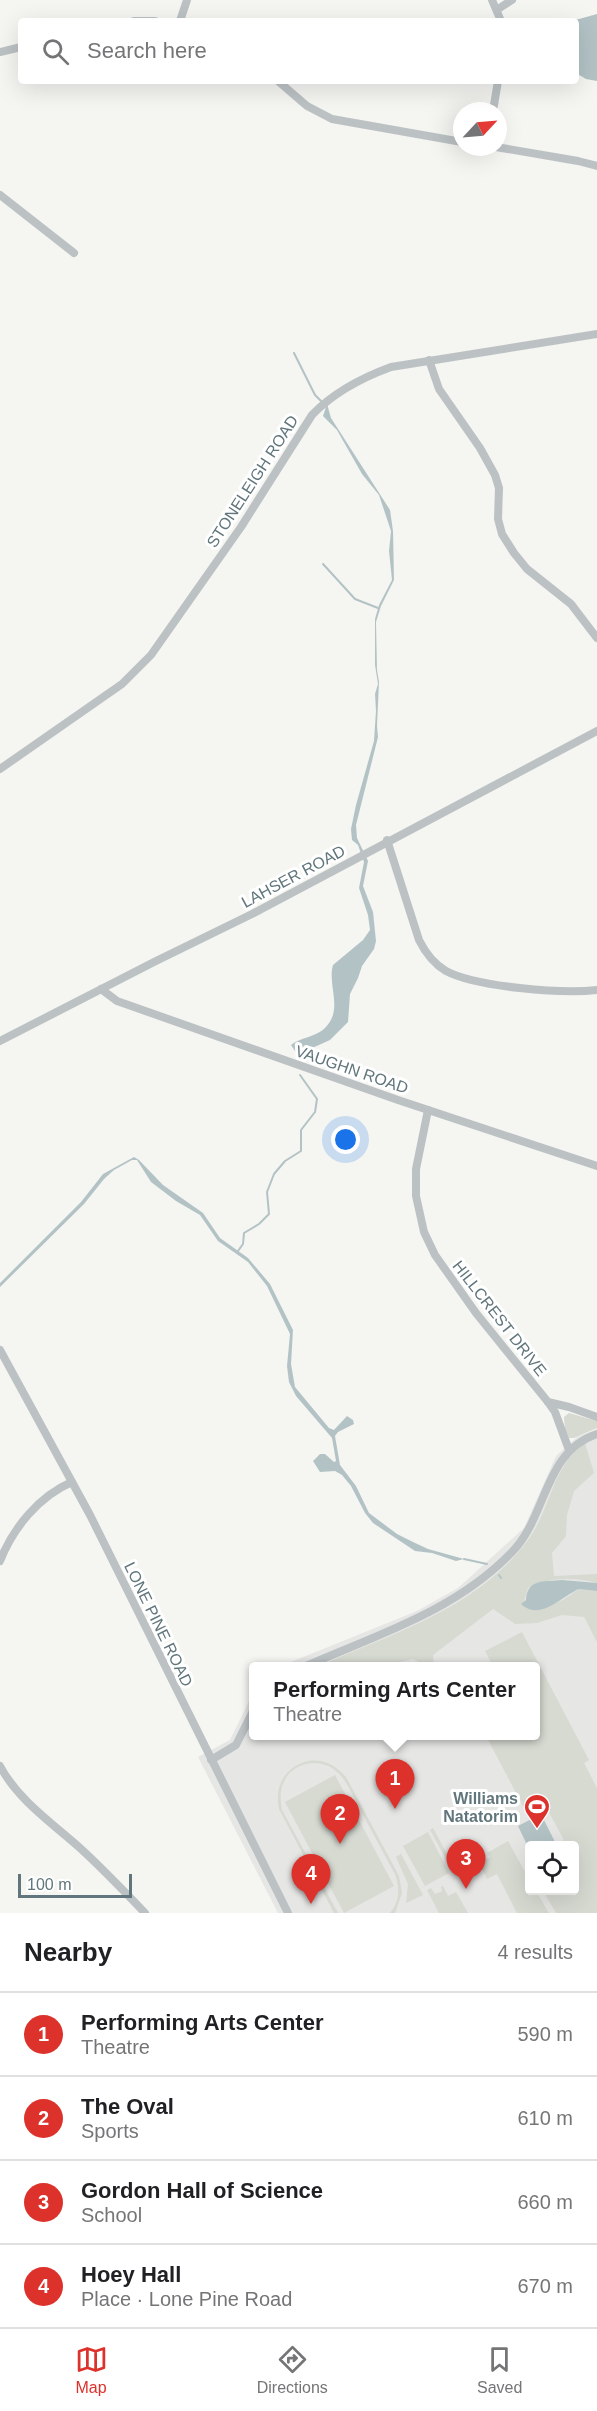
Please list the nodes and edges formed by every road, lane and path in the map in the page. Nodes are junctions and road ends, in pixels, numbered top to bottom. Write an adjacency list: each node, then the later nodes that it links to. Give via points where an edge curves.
1 (187, 0): 5 (street)
2 (492, 0): 4 (street)
3 (512, 0): 4 (street)
4 (498, 9): 6 (street)
5 (181, 18)
6 (500, 18)
7 (18, 48): 8 (street)
8 (0, 52)
9 (281, 84): 12 (street, via 307,106 332,119)
10 (498, 84): 11 (street)
11 (494, 102)
12 (453, 140)
13 (507, 149): 14 (street)
14 (597, 166)
15 (0, 195): 16 (street)
16 (74, 253)
17 (597, 334): 18 (street, STONELEIGH ROAD)
18 (429, 360): 19 (street, via 440,389 495,475 499,488 498,519 513,553 571,604); 21 (street, STONELEIGH ROAD, via 391,367 325,402 312,415 241,527 148,658 122,684)
19 (597, 638)
20 (597, 731): 22 (street, LAHSER ROAD)
21 (0, 769)
22 (387, 840): 23 (street, LAHSER ROAD, via 252,914); 24 (street, via 419,940 440,967 490,983 562,992)
23 (101, 989): 25 (street, LAHSER ROAD); 26 (street, VAUGHN ROAD, via 117,1001)
24 (597, 990)
25 (0, 1041)
26 (428, 1110): 27 (street, VAUGHN ROAD); 29 (street, HILLCREST DRIVE, via 415,1183 427,1239 476,1313)
27 (597, 1166)
28 (0, 1350): 33 (street, LONE PINE ROAD)
29 (548, 1402): 30 (street); 32 (street, HILLCREST DRIVE)
30 (597, 1417)
31 (597, 1434): 32 (street)
32 (569, 1450): 35 (street, via 524,1538 489,1573 427,1615)
33 (72, 1482): 34 (street, via 52,1492 30,1513); 37 (street, LONE PINE ROAD)
34 (0, 1561)
35 (315, 1662)
36 (249, 1719): 37 (street, via 236,1745)
37 (211, 1760): 40 (street, LONE PINE ROAD)
38 (0, 1766): 39 (street, via 28,1803)
39 (145, 1913)
40 (288, 1913)

